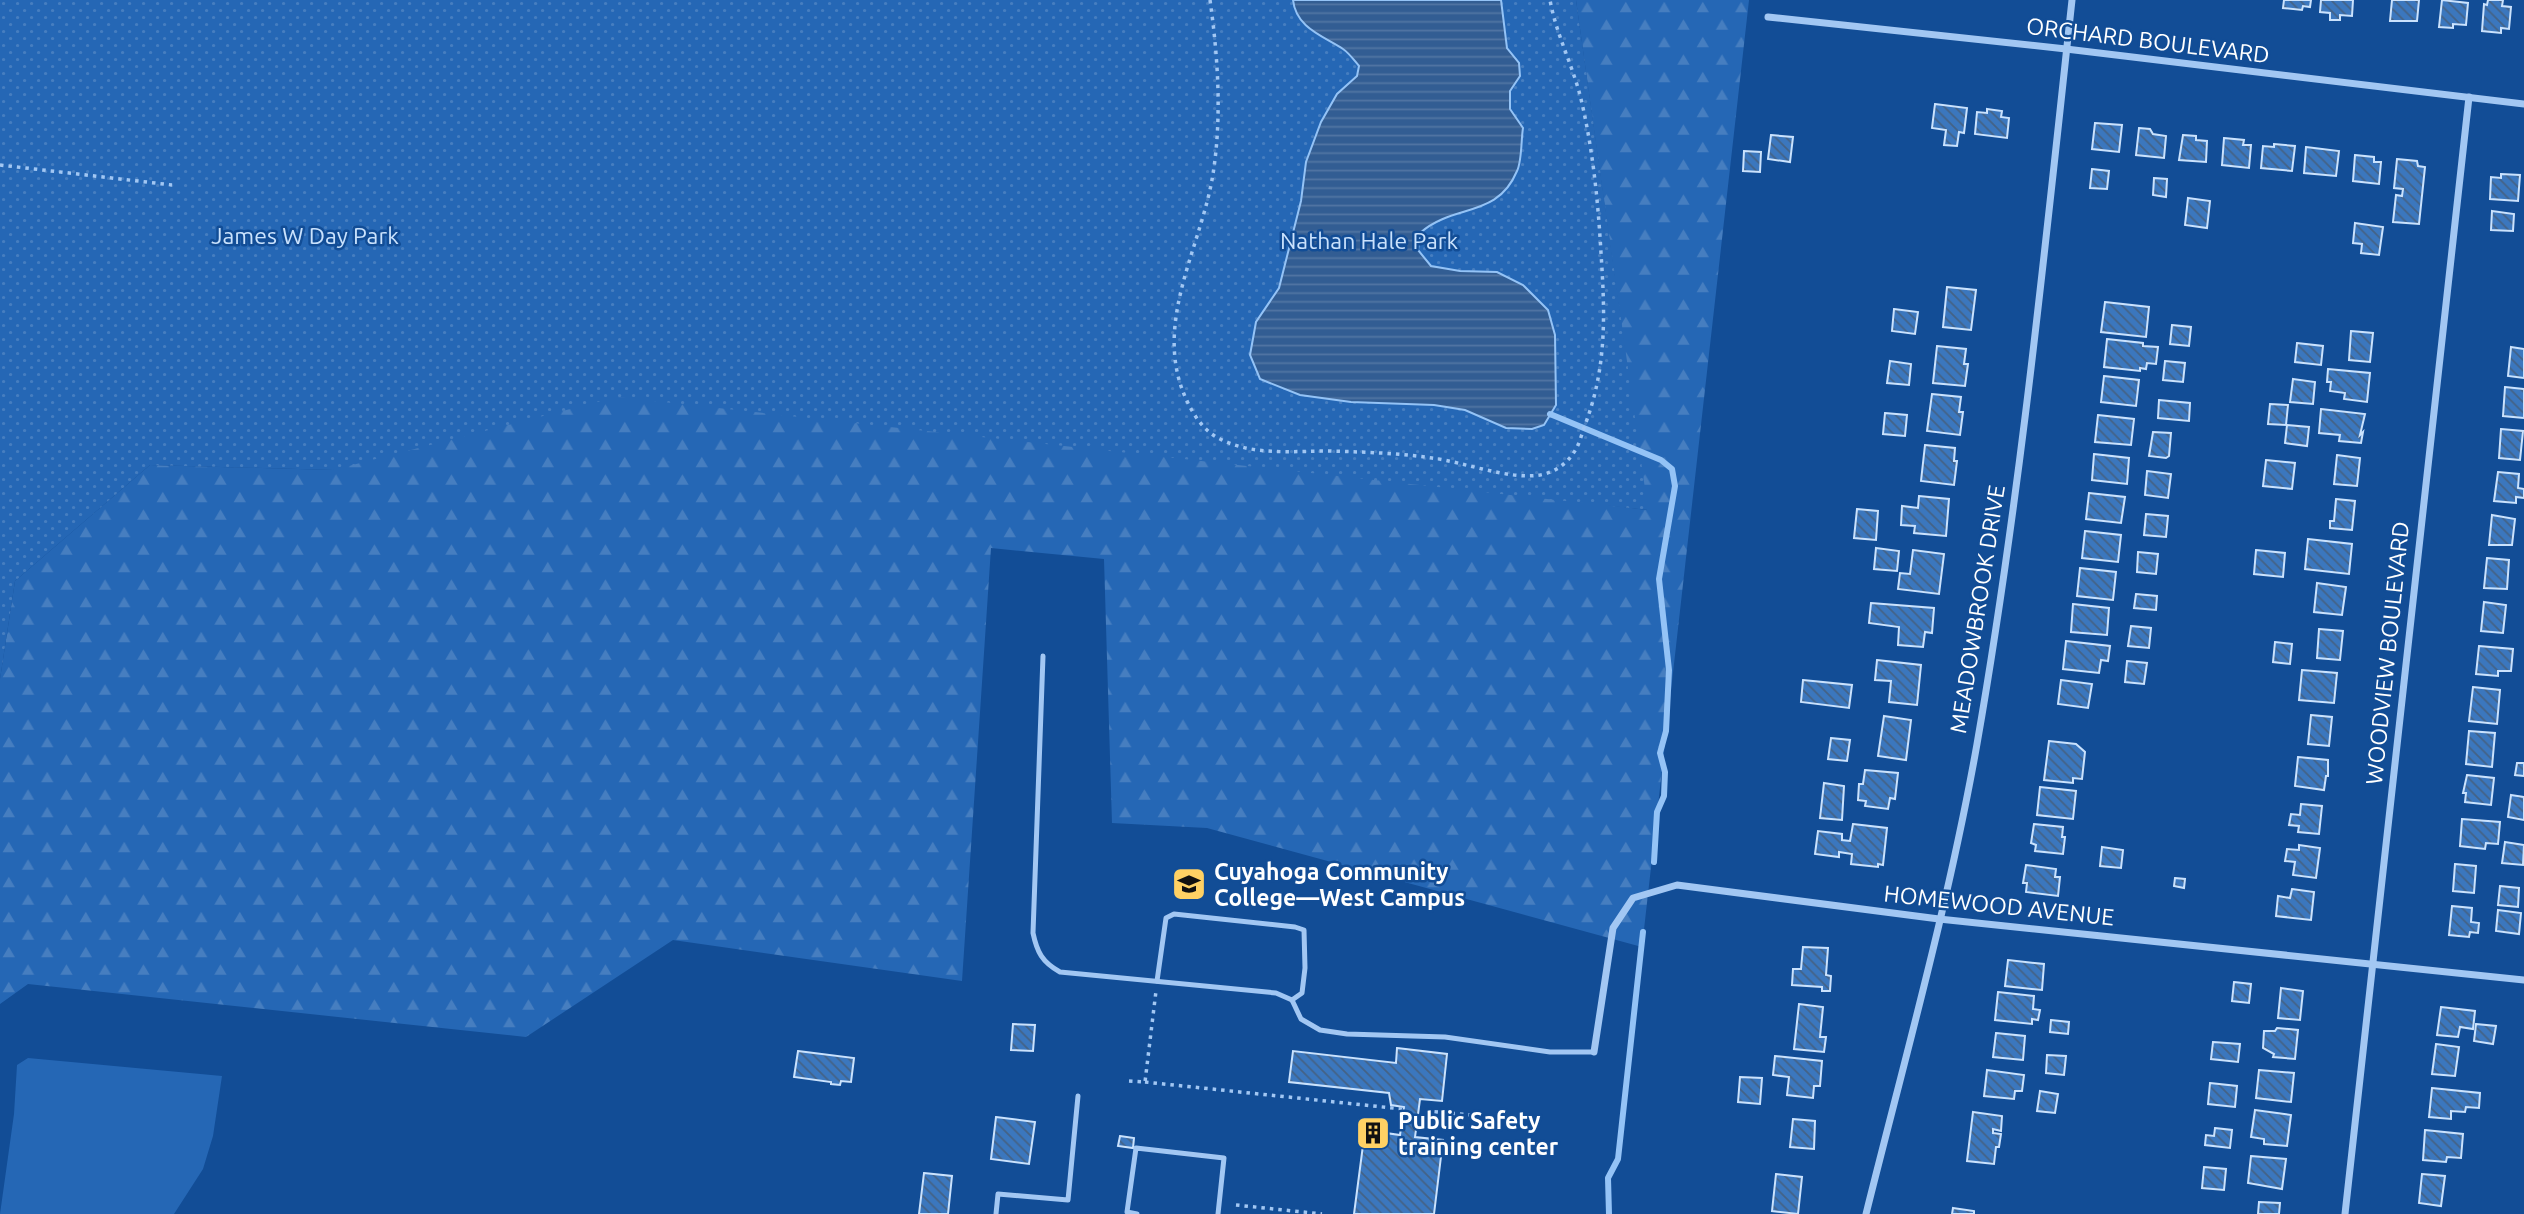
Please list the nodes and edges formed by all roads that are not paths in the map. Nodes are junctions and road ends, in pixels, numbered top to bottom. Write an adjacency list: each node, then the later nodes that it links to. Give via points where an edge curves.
1 (2072, 0): 3 (street, MEADOWBROOK DRIVE)
2 (1768, 18): 3 (street, ORCHARD BOULEVARD)
3 (2066, 49): 4 (street, ORCHARD BOULEVARD); 7 (street, MEADOWBROOK DRIVE, via 2017,482 1976,745)
4 (2469, 97): 5 (street, ORCHARD BOULEVARD); 8 (street, WOODVIEW BOULEVARD)
5 (2524, 104)
6 (1043, 656): 9 (lane, via 1033,933 1037,952 1060,972)
7 (1939, 919): 8 (street, HOMEWOOD AVENUE); 12 (street, HOMEWOOD AVENUE, via 1677,885 1633,898 1613,928); 17 (street, MEADOWBROOK DRIVE)
8 (2371, 964): 10 (street, HOMEWOOD AVENUE); 18 (street, WOODVIEW BOULEVARD)
9 (1157, 981): 11 (lane, via 1276,993); 11 (lane, via 1166,918 1174,914 1295,927 1304,930 1306,968 1302,993)
10 (2524, 981)
11 (1292, 1000): 12 (lane, via 1301,1019 1320,1030 1445,1037 1550,1052)
12 (1594, 1052)
13 (1078, 1096): 14 (lane, via 1069,1200 998,1194)
14 (996, 1214)
15 (1136, 1214): 16 (lane, via 1128,1212 1136,1148 1224,1158)
16 (1218, 1214)
17 (1866, 1214)
18 (2345, 1214)

